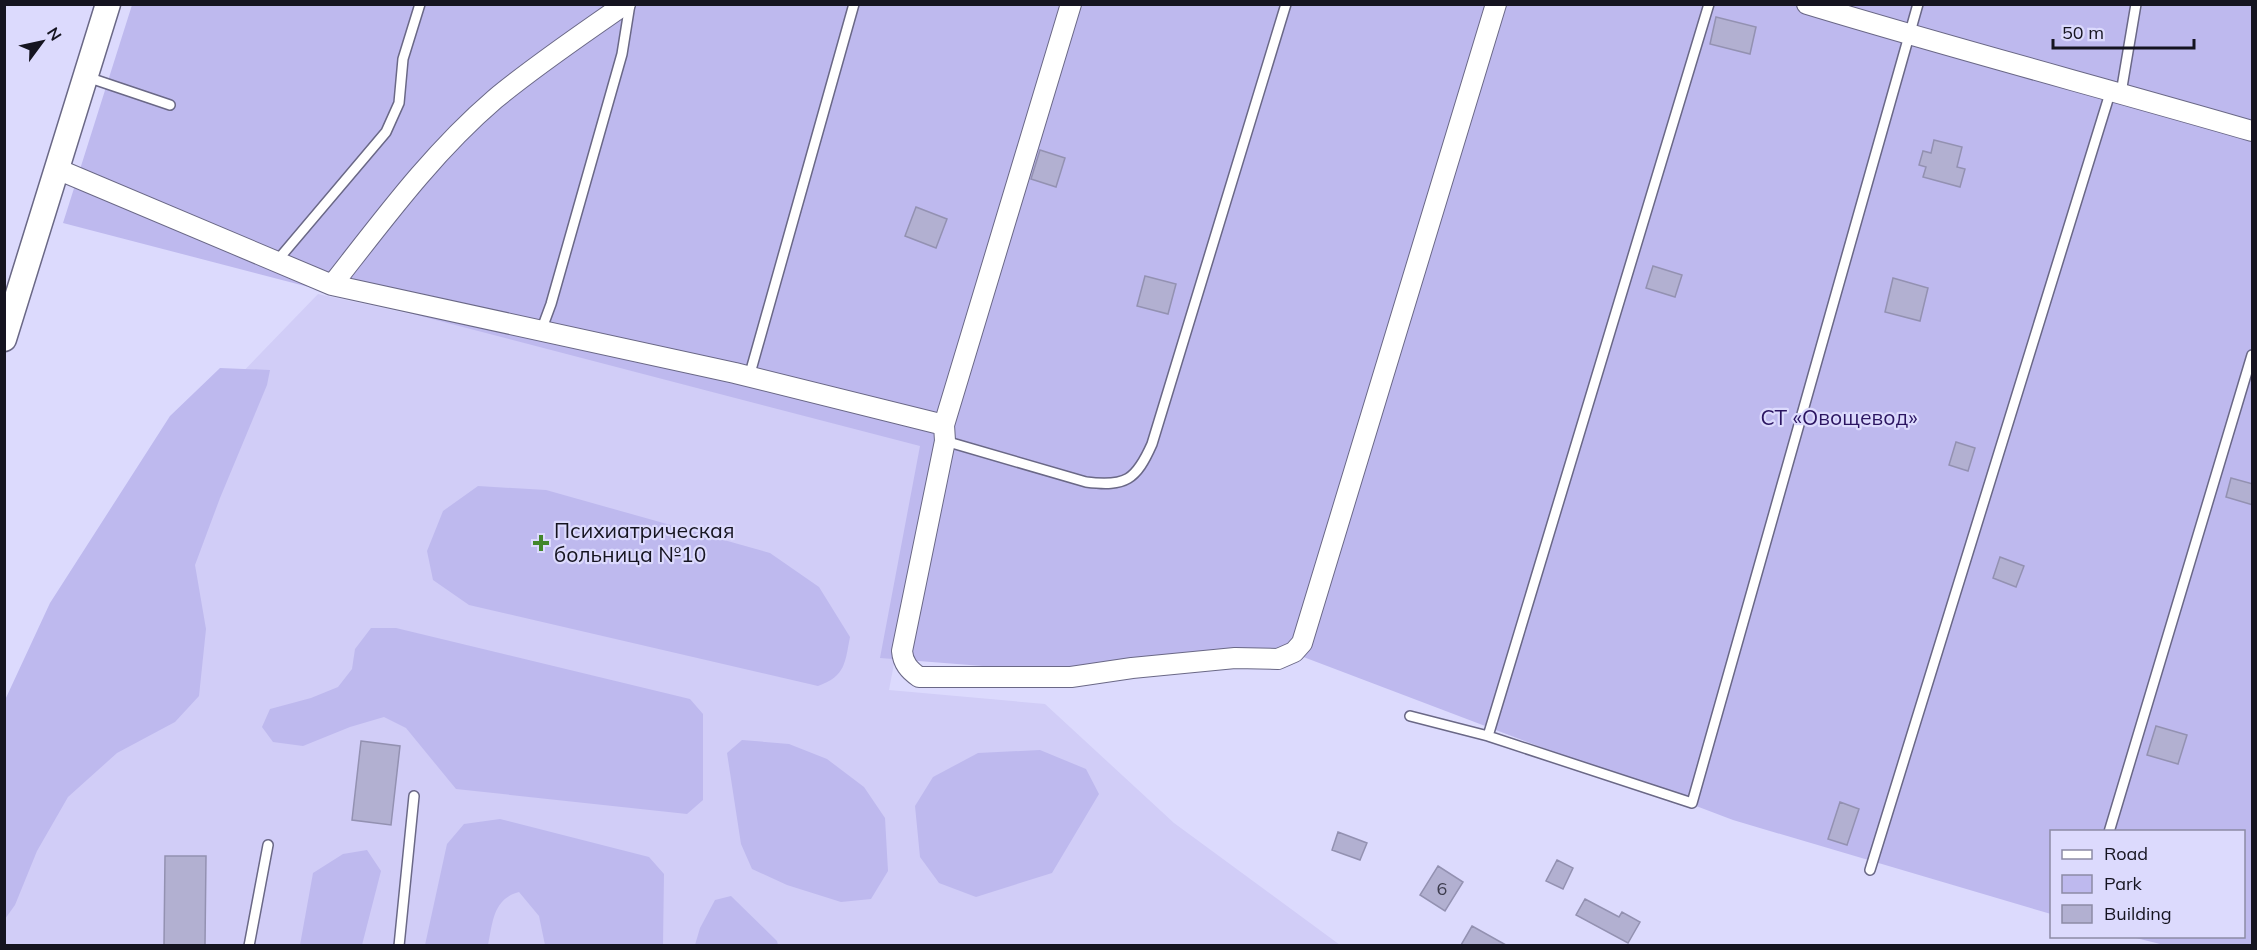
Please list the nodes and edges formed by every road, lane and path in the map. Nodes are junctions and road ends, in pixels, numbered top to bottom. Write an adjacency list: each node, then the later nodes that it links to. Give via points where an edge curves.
1 (108, 4): 14 (street)
2 (420, 4): 19 (lane, via 403,59 399,103 386,132)
3 (625, 4): 20 (street, via 494,100 415,178)
4 (630, 4): 21 (lane, via 622,54)
5 (854, 4): 24 (lane)
6 (1071, 4): 25 (street)
7 (1286, 4): 25 (lane, via 1152,444 1141,468 1120,483 1086,482)
8 (1496, 4): 25 (street, via 1302,643 1294,652 1278,659 1235,658 1071,677 919,677 910,671 902,651)
9 (1709, 4): 27 (lane)
10 (1807, 4): 13 (street)
11 (1918, 4): 13 (lane)
12 (2136, 4): 15 (lane)
13 (1908, 35): 15 (street); 27 (lane, via 1692,803)
14 (85, 77): 16 (lane); 18 (street)
15 (2116, 91): 17 (street); 31 (lane)
16 (170, 105)
17 (2253, 131)
18 (57, 169): 19 (street); 22 (street)
19 (276, 262): 20 (street)
20 (332, 285): 21 (street)
21 (541, 331): 24 (street)
22 (4, 339)
23 (2253, 356): 29 (lane)
24 (749, 376): 25 (street)
25 (945, 433)
26 (1410, 716): 27 (lane)
27 (1488, 736)
28 (414, 796): 33 (lane)
29 (2109, 830)
30 (268, 845): 32 (lane)
31 (1870, 870)
32 (249, 945)
33 (399, 945)

